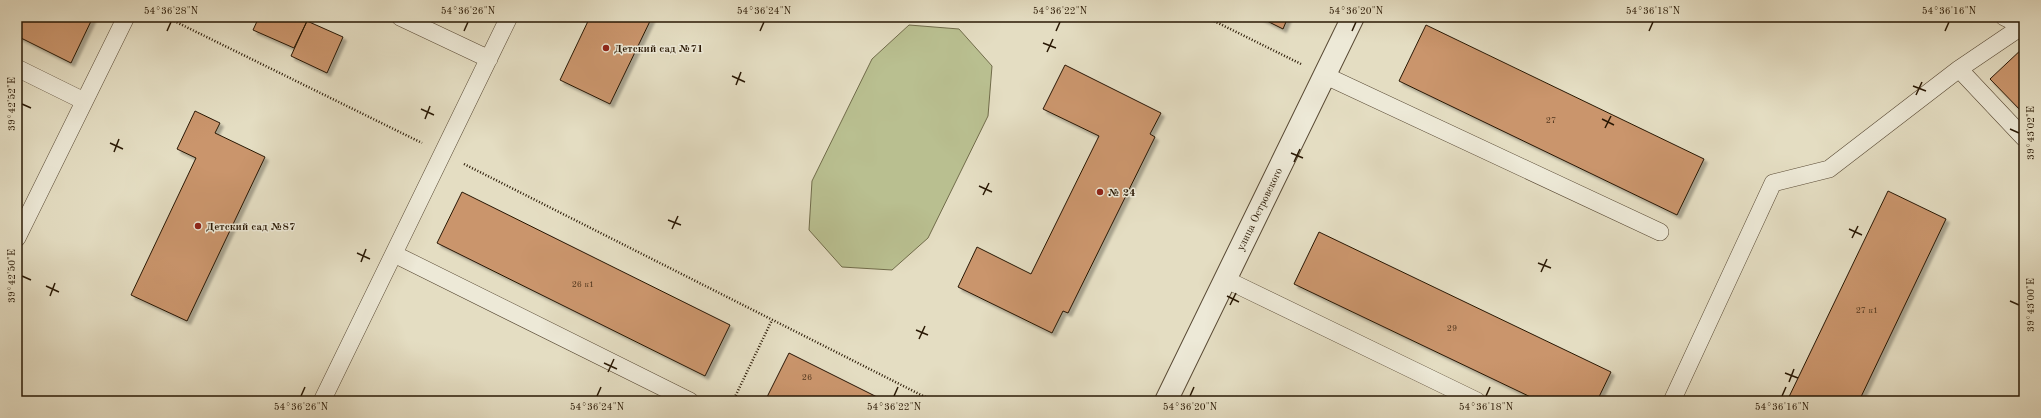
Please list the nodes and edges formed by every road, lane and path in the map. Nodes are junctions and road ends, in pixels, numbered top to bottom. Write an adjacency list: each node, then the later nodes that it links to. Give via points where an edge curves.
1 (126, 17): 13 (lane)
2 (166, 17): 15 (path)
3 (400, 17): 9 (lane)
4 (509, 17): 9 (lane)
5 (1206, 17): 12 (path)
6 (1353, 17): 12 (street, улица Островского)
7 (2004, 17): 8 (lane)
8 (2023, 26): 11 (lane)
9 (488, 59): 15 (lane)
10 (17, 68): 13 (lane)
11 (1959, 69): 14 (lane); 27 (lane, via 1829,169 1773,183)
12 (1324, 76): 16 (lane); 19 (street, улица Островского)
13 (84, 101): 17 (lane)
14 (2024, 138)
15 (443, 153): 18 (lane); 20 (path)
16 (1660, 232)
17 (17, 238)
18 (394, 254): 21 (lane); 22 (lane)
19 (1225, 279): 25 (street, улица Островского); 26 (lane)
20 (772, 320): 23 (path); 24 (path)
21 (322, 401)
22 (690, 401)
23 (733, 401)
24 (933, 401)
25 (1166, 401)
26 (1477, 401)
27 (1672, 401)

